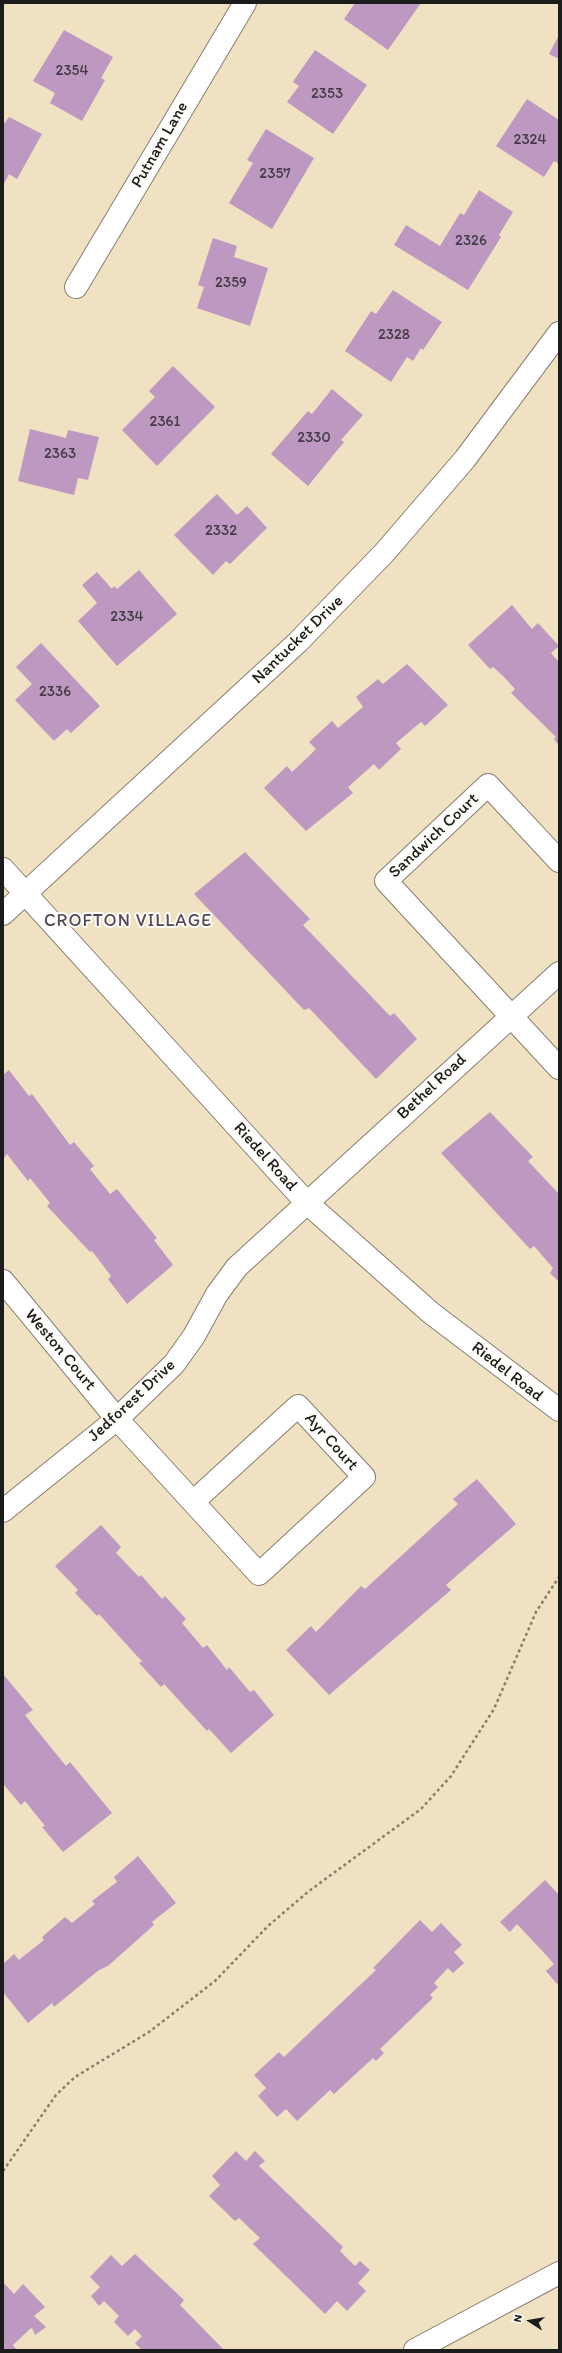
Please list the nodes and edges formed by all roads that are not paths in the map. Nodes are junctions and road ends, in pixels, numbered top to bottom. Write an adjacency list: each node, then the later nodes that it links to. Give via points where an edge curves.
1 (245, 3): 2 (street, Putnam Lane)
2 (76, 287)
3 (556, 346): 6 (street, Nantucket Drive, via 465,459 385,552 298,642)
4 (559, 861): 9 (street, Sandwich Court, via 488,785 386,881)
5 (3, 869): 6 (street, Riedel Road)
6 (26, 894): 7 (street, Nantucket Drive); 11 (street, Riedel Road)
7 (3, 914)
8 (559, 972): 9 (street, Bethel Road)
9 (510, 1015): 10 (street); 11 (street, Bethel Road)
10 (559, 1068)
11 (306, 1202): 13 (street, Riedel Road, via 431,1313); 14 (street, Jedforest Drive, via 237,1267 217,1294 194,1336 174,1364)
12 (3, 1281): 14 (street, Weston Court)
13 (559, 1410)
14 (117, 1419): 15 (street, Ayr Court); 16 (street, Jedforest Drive)
15 (193, 1502): 15 (street, Ayr Court, via 259,1574 364,1477 298,1406)
16 (3, 1512)
17 (559, 2273): 18 (street)
18 (415, 2350)

